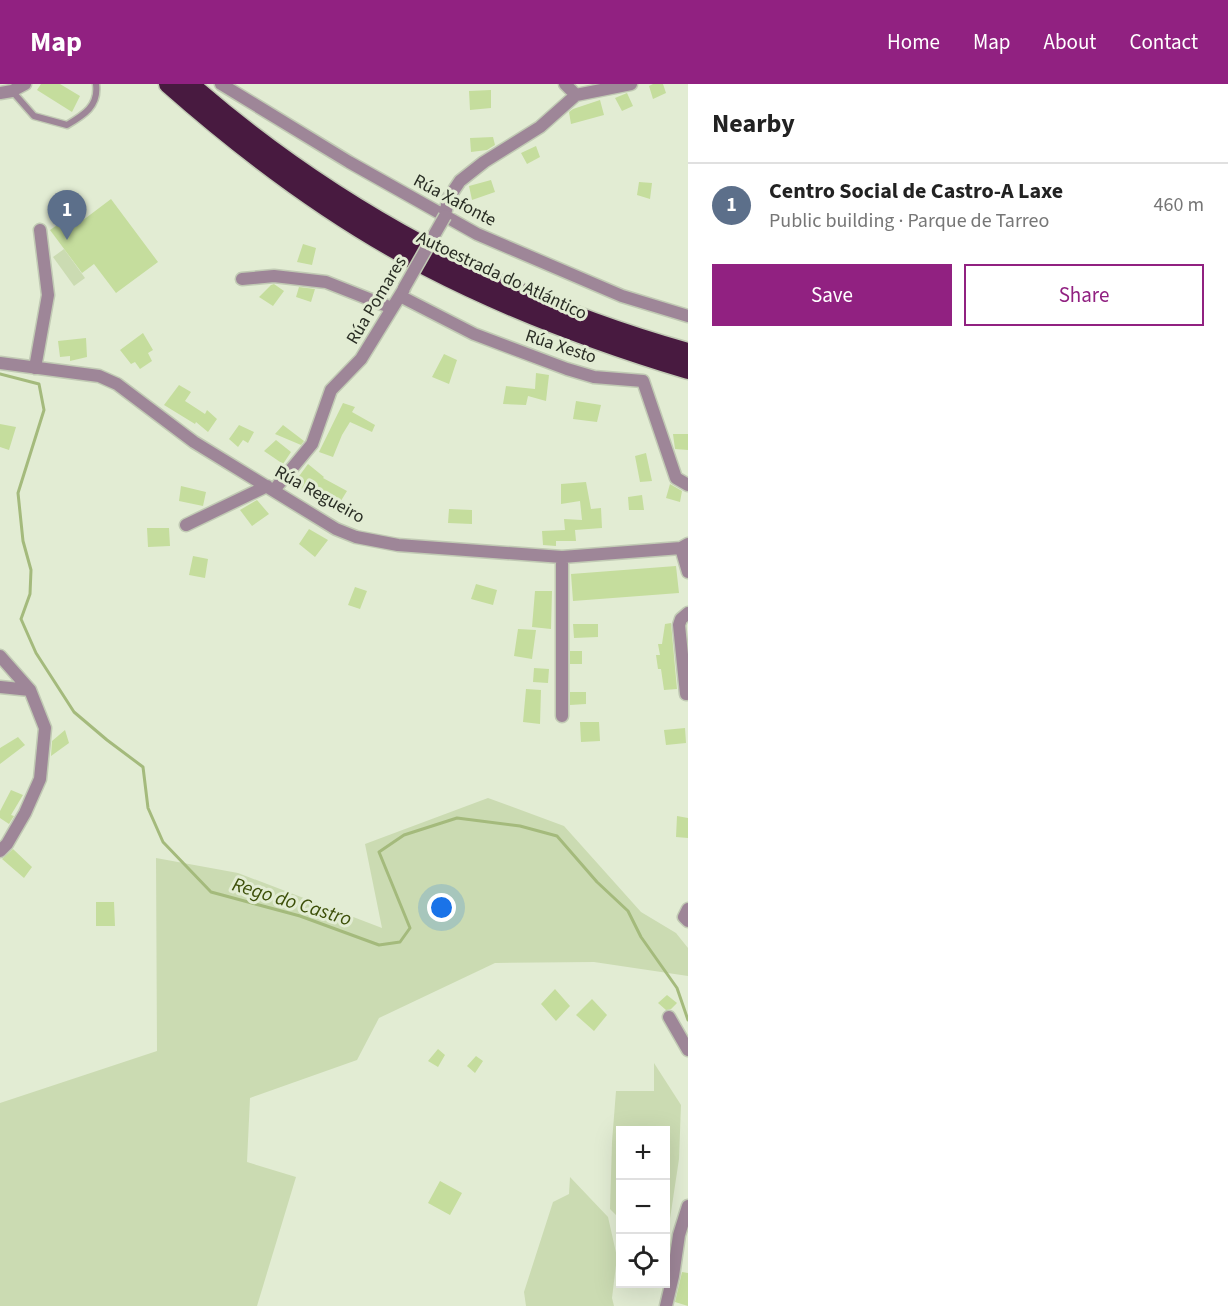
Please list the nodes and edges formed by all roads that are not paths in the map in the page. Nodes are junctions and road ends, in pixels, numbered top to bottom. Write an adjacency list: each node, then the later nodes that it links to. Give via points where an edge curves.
1 (24, 84): 8 (street)
2 (96, 84): 8 (lane, via 98,95 86,113 67,125 34,116)
3 (168, 84): 19 (highway, Autoestrada do Atlántico, via 244,148 329,209 426,267 616,348)
4 (190, 84): 16 (highway, Autoestrada do Atlántico, via 295,167 382,222 473,272 568,313)
5 (221, 84): 10 (street, Rúa Xafonte)
6 (565, 84): 9 (street)
7 (630, 84): 9 (street)
8 (6, 92)
9 (576, 95): 10 (street, Rúa Pomares, via 540,127 460,181 448,199)
10 (445, 216): 13 (street, Rúa Pomares, bridge); 15 (street, Rúa Xafonte, via 477,234 622,296)
11 (40, 230): 18 (street, via 48,295)
12 (242, 279): 14 (street, via 274,276 326,282)
13 (402, 292): 14 (street, Rúa Pomares); 20 (street, Rúa Xesto, via 474,334 567,369 594,377 643,381 676,478)
14 (393, 308): 21 (street, Rúa Pomares, via 361,359 331,390 312,444)
15 (688, 315)
16 (688, 352)
17 (0, 363): 18 (street, Rúa Regueiro)
18 (35, 368): 21 (street, Rúa Regueiro, via 99,376 117,384 194,442)
19 (688, 370)
20 (688, 485)
21 (271, 488): 22 (street); 24 (street, Rúa Regueiro, via 336,529 356,537 398,545)
22 (186, 525)
23 (685, 546): 24 (street, Rúa Regueiro); 25 (street)
24 (562, 557): 31 (street)
25 (688, 572)
26 (688, 613): 30 (street, via 679,625)
27 (0, 656): 29 (street)
28 (0, 687): 29 (street)
29 (30, 690): 32 (street, via 45,728 39,779 25,813)
30 (686, 694)
31 (562, 716)
32 (0, 851)
33 (669, 1017): 34 (street)
34 (688, 1050)
35 (688, 1206): 36 (street)
36 (666, 1306)

